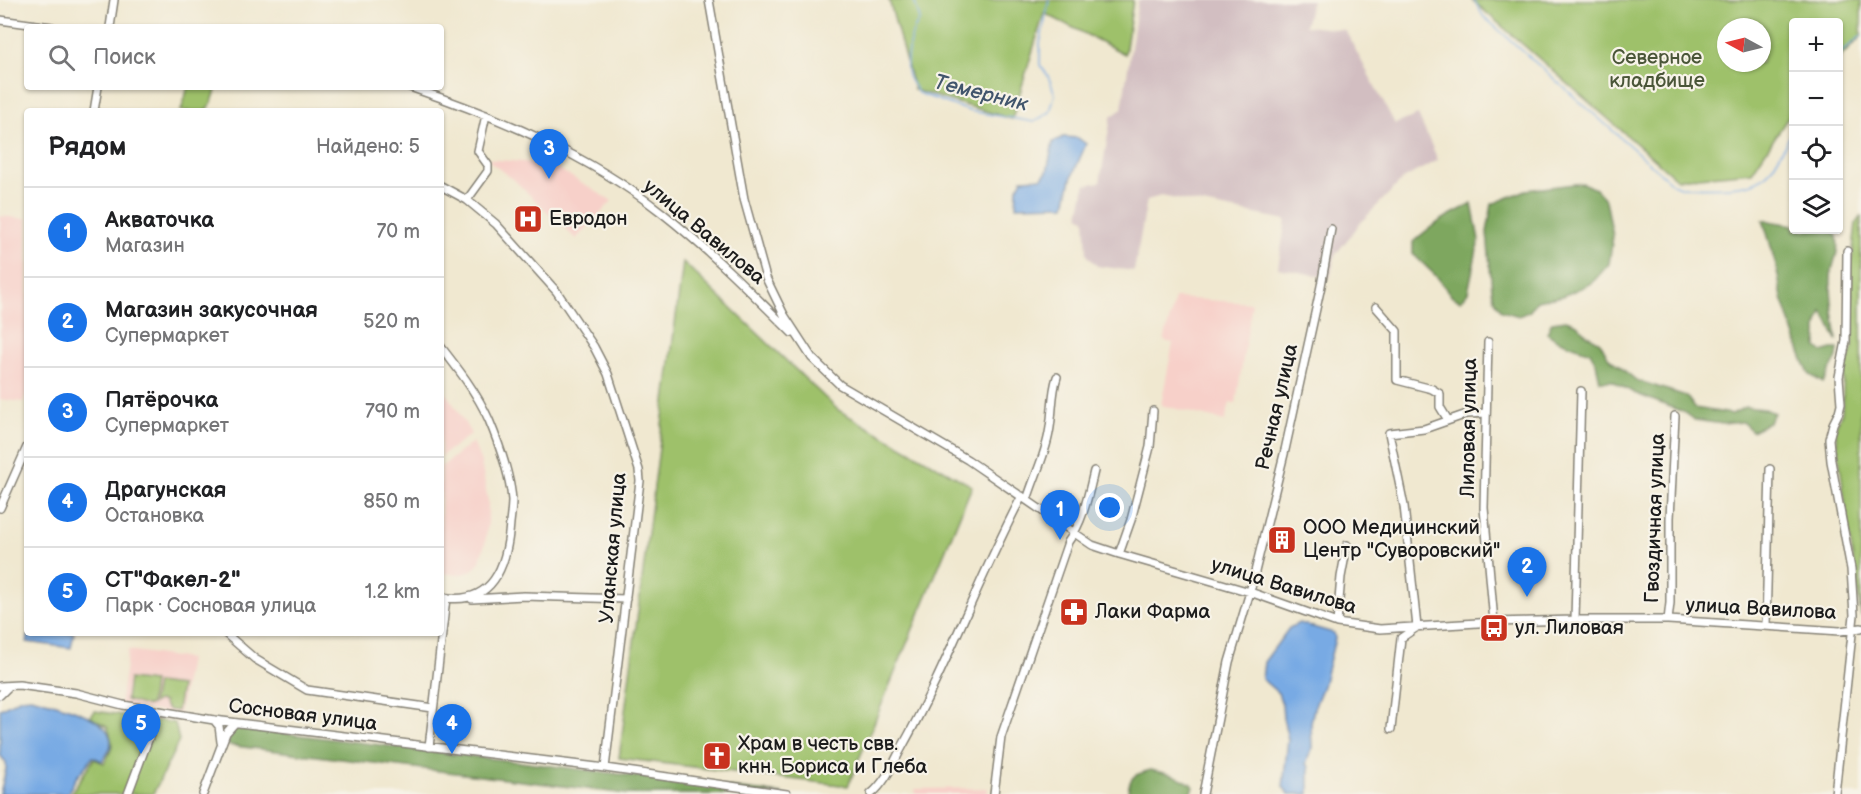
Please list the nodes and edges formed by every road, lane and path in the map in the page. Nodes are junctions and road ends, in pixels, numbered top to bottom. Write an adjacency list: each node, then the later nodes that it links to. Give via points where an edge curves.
1 (114, 0): 5 (street)
2 (709, 0): 16 (street, улица Вавилова, via 744,199 766,278)
3 (0, 20): 4 (street)
4 (30, 24)
5 (110, 24)
6 (98, 90): 8 (street)
7 (418, 90): 9 (street, улица Вавилова)
8 (94, 108)
9 (486, 115): 11 (street, via 478,152 488,171); 16 (street, улица Вавилова, via 566,152 660,212)
10 (444, 188): 11 (street, Уланская улица)
11 (467, 200): 35 (street, Уланская улица, via 496,224 557,292 608,374 640,481)
12 (1330, 229): 32 (street, Речная улица, via 1318,298)
13 (1847, 251): 43 (street, via 1846,341 1839,377 1840,404 1829,439 1854,592)
14 (1376, 307): 23 (street, via 1396,331 1397,380 1440,394 1440,408)
15 (1488, 342): 21 (street, Лиловая улица)
16 (802, 343): 27 (street, улица Вавилова, via 840,384)
17 (444, 351): 34 (street, via 489,419 512,501 510,538 499,574 489,587)
18 (1057, 377): 27 (street, via 1049,434 1038,473)
19 (1581, 392): 36 (street)
20 (1153, 411): 31 (street, via 1150,447)
21 (1486, 413): 23 (street); 38 (street, Лиловая улица, via 1484,508)
22 (1675, 416): 37 (street, Гвоздичная улица)
23 (1448, 420): 41 (street, via 1425,429 1389,433 1404,506)
24 (24, 454): 28 (street)
25 (1770, 468): 40 (street)
26 (1094, 471): 29 (street)
27 (1024, 498): 29 (street, улица Вавилова); 60 (street, via 985,568 916,723 881,784)
28 (0, 508)
29 (1075, 533): 31 (street, улица Вавилова, via 1092,545); 61 (street, via 1068,542 1001,737)
30 (1347, 545): 39 (street)
31 (1119, 554): 32 (street, улица Вавилова)
32 (1250, 592): 39 (street, улица Вавилова); 62 (street, Речная улица, via 1229,662)
33 (444, 597): 34 (street)
34 (463, 599): 35 (street)
35 (626, 599): 56 (street, Уланская улица)
36 (1575, 620): 37 (street, улица Вавилова); 38 (street, улица Вавилова)
37 (1668, 620): 40 (street, улица Вавилова)
38 (1494, 622): 41 (street, улица Вавилова)
39 (1336, 623): 41 (street, улица Вавилова, via 1380,629)
40 (1766, 626): 43 (street, улица Вавилова)
41 (1417, 627): 53 (street, via 1401,638)
42 (1861, 628): 43 (street, улица Вавилова)
43 (1853, 629): 63 (street)
44 (228, 636): 49 (street, via 255,660 307,690)
45 (440, 636): 49 (street)
46 (9, 686): 47 (street, Сосновая улица); 48 (street); 50 (street, Сосновая улица, via 76,693)
47 (0, 687)
48 (0, 695)
49 (433, 708): 55 (street)
50 (153, 711): 51 (street, Сосновая улица); 57 (street, via 151,732)
51 (214, 720): 52 (street, Сосновая улица); 54 (street, via 219,726)
52 (235, 723): 54 (street); 55 (street, Сосновая улица)
53 (1391, 729)
54 (221, 745): 58 (street)
55 (429, 747): 56 (street, Сосновая улица)
56 (605, 768): 59 (street, Сосновая улица)
57 (128, 794)
58 (203, 794)
59 (787, 794)
60 (871, 794)
61 (994, 794)
62 (1203, 794)
63 (1835, 794)

